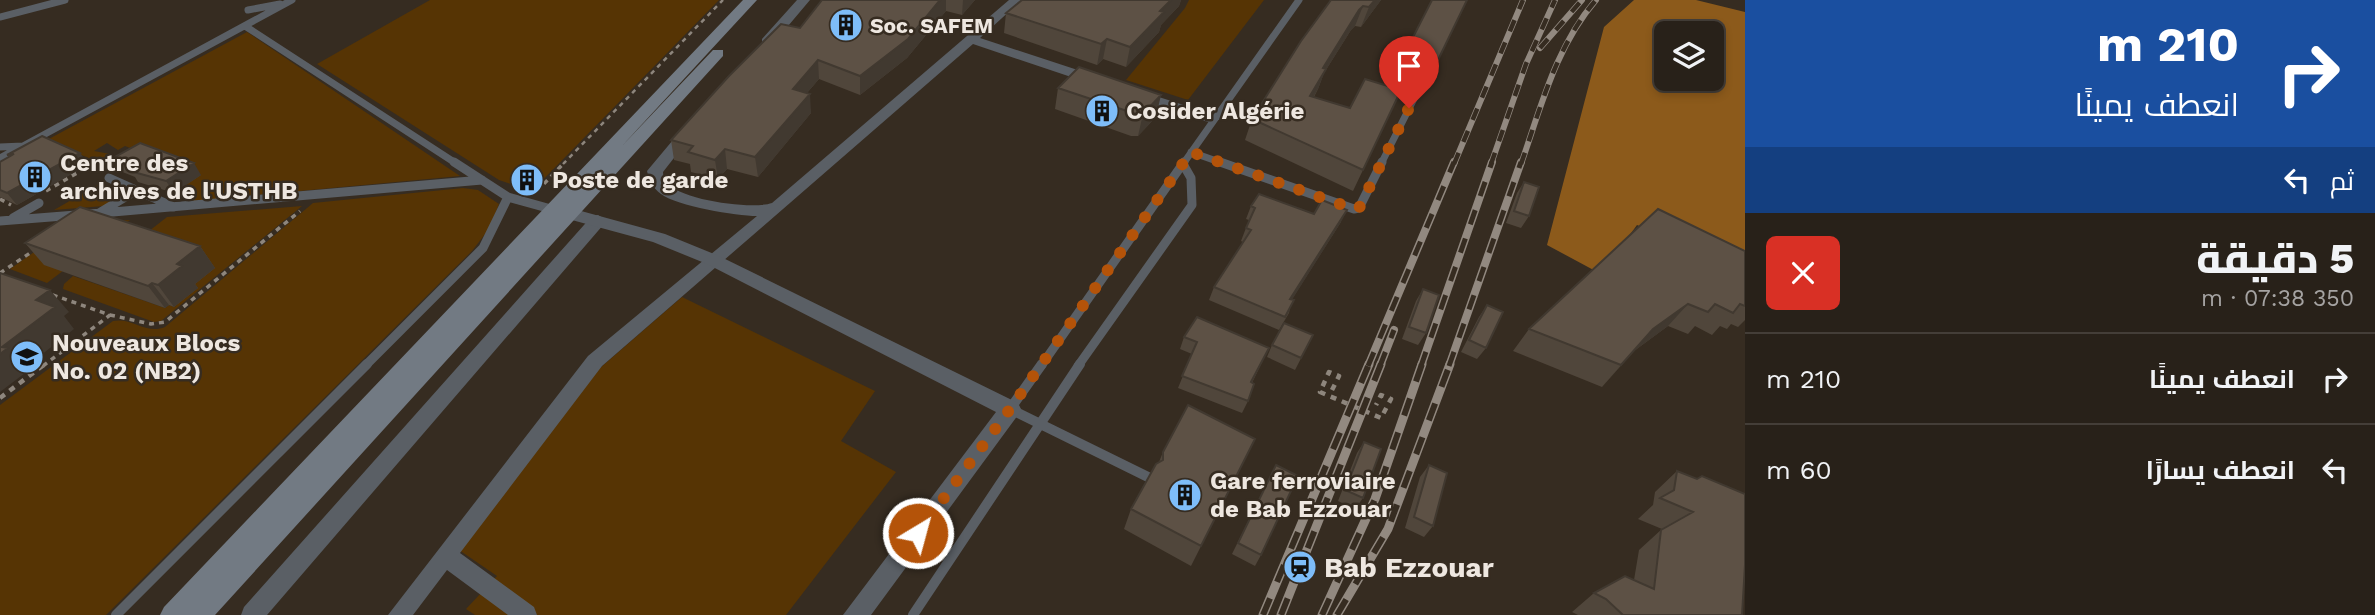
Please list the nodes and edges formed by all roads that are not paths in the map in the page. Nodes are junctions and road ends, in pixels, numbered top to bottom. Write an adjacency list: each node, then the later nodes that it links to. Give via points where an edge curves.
1 (65, 0): 10 (lane)
2 (267, 0): 9 (lane, via 248,10)
3 (273, 0): 9 (lane)
4 (750, 0): 30 (main road)
5 (766, 0): 30 (main road)
6 (804, 0): 13 (street)
7 (1016, 0): 12 (street)
8 (1298, 0): 15 (lane)
9 (290, 1): 11 (lane)
10 (0, 16)
11 (245, 26): 17 (lane); 23 (lane)
12 (971, 39): 15 (street); 27 (street)
13 (759, 50)
14 (1422, 83): 19 (lane, via 1359,208)
15 (1213, 118): 19 (lane)
16 (696, 121): 27 (street, via 655,171 662,188 751,212)
17 (23, 146): 18 (lane); 20 (lane)
18 (0, 147)
19 (1191, 152): 21 (lane)
20 (0, 158)
21 (1183, 164): 36 (lane); 37 (lane, via 1191,178 1192,205)
22 (109, 178): 24 (lane)
23 (482, 180): 25 (lane); 28 (lane)
24 (136, 190): 28 (lane); 31 (lane)
25 (508, 197): 30 (lane); 40 (lane, via 483,248)
26 (39, 199): 34 (lane)
27 (778, 207): 35 (street)
28 (176, 208): 29 (lane)
29 (161, 209): 31 (lane); 32 (lane)
30 (561, 211): 33 (street); 41 (main road); 42 (main road)
31 (97, 214): 34 (lane)
32 (149, 218)
33 (598, 220): 35 (street); 43 (street)
34 (4, 221)
35 (713, 260): 36 (street); 39 (street, via 595,361)
36 (1010, 409): 37 (lane); 46 (street)
37 (1038, 423): 38 (lane); 47 (lane)
38 (1148, 477)
39 (445, 555): 44 (street); 45 (street)
40 (116, 615)
41 (173, 615)
42 (198, 615)
43 (252, 615)
44 (399, 615)
45 (526, 615)
46 (856, 615)
47 (913, 615)

